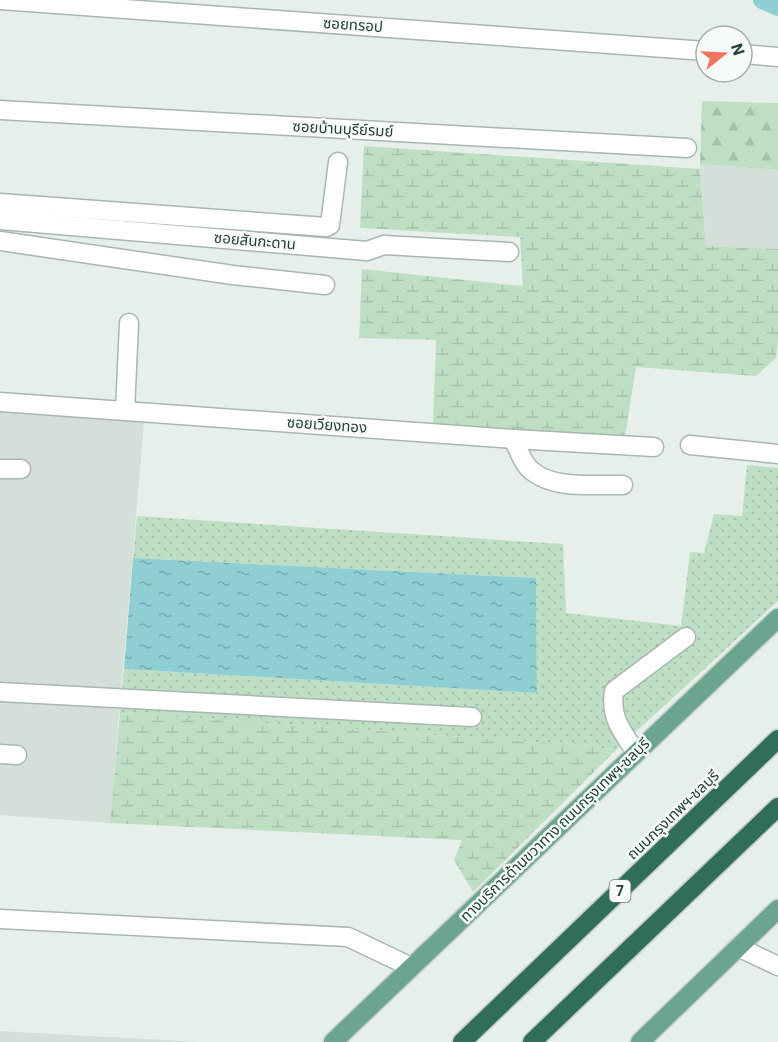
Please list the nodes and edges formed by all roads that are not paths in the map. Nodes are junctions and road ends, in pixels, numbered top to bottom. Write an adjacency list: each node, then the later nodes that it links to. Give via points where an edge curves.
1 (0, 0): 2 (street, ซอยทรอป)
2 (694, 50)
3 (754, 55): 4 (street)
4 (778, 57)
5 (0, 110): 6 (street, ซอยบ้านบุรีย์รมย์)
6 (687, 148)
7 (338, 162): 8 (street, via 330,225 326,227)
8 (0, 203)
9 (0, 220): 11 (street, ซอยสันกะดาน, via 367,251 384,246)
10 (0, 241): 12 (street)
11 (509, 252)
12 (325, 285)
13 (129, 323): 15 (street)
14 (0, 402): 15 (street, ซอยเวียงทอง)
15 (126, 411): 16 (street, ซอยเวียงทอง)
16 (513, 439): 18 (street, ซอยเวียงทอง); 22 (street, via 530,470 544,479 568,484)
17 (690, 446): 19 (street)
18 (654, 447)
19 (778, 454)
20 (0, 469): 21 (street)
21 (21, 469)
22 (623, 485)
23 (778, 618): 28 (main road, ทางบริการด้านขวาทาง ถนนกรุงเทพฯ-ชลบุรี)
24 (686, 637): 28 (street, via 614,691 612,708)
25 (0, 692): 26 (street)
26 (472, 717)
27 (778, 739): 36 (highway, ถนนกรุงเทพฯ-ชลบุรี / 7)
28 (636, 753): 34 (main road, ทางบริการด้านขวาทาง ถนนกรุงเทพฯ-ชลบุรี)
29 (778, 807): 37 (highway)
30 (778, 909): 32 (main road)
31 (0, 919): 34 (street, via 348,937)
32 (738, 947): 33 (street); 38 (main road)
33 (778, 966)
34 (411, 968): 35 (main road, ทางบริการด้านขวาทาง ถนนกรุงเทพฯ-ชลบุรี)
35 (333, 1042)
36 (462, 1042)
37 (532, 1042)
38 (640, 1042)

